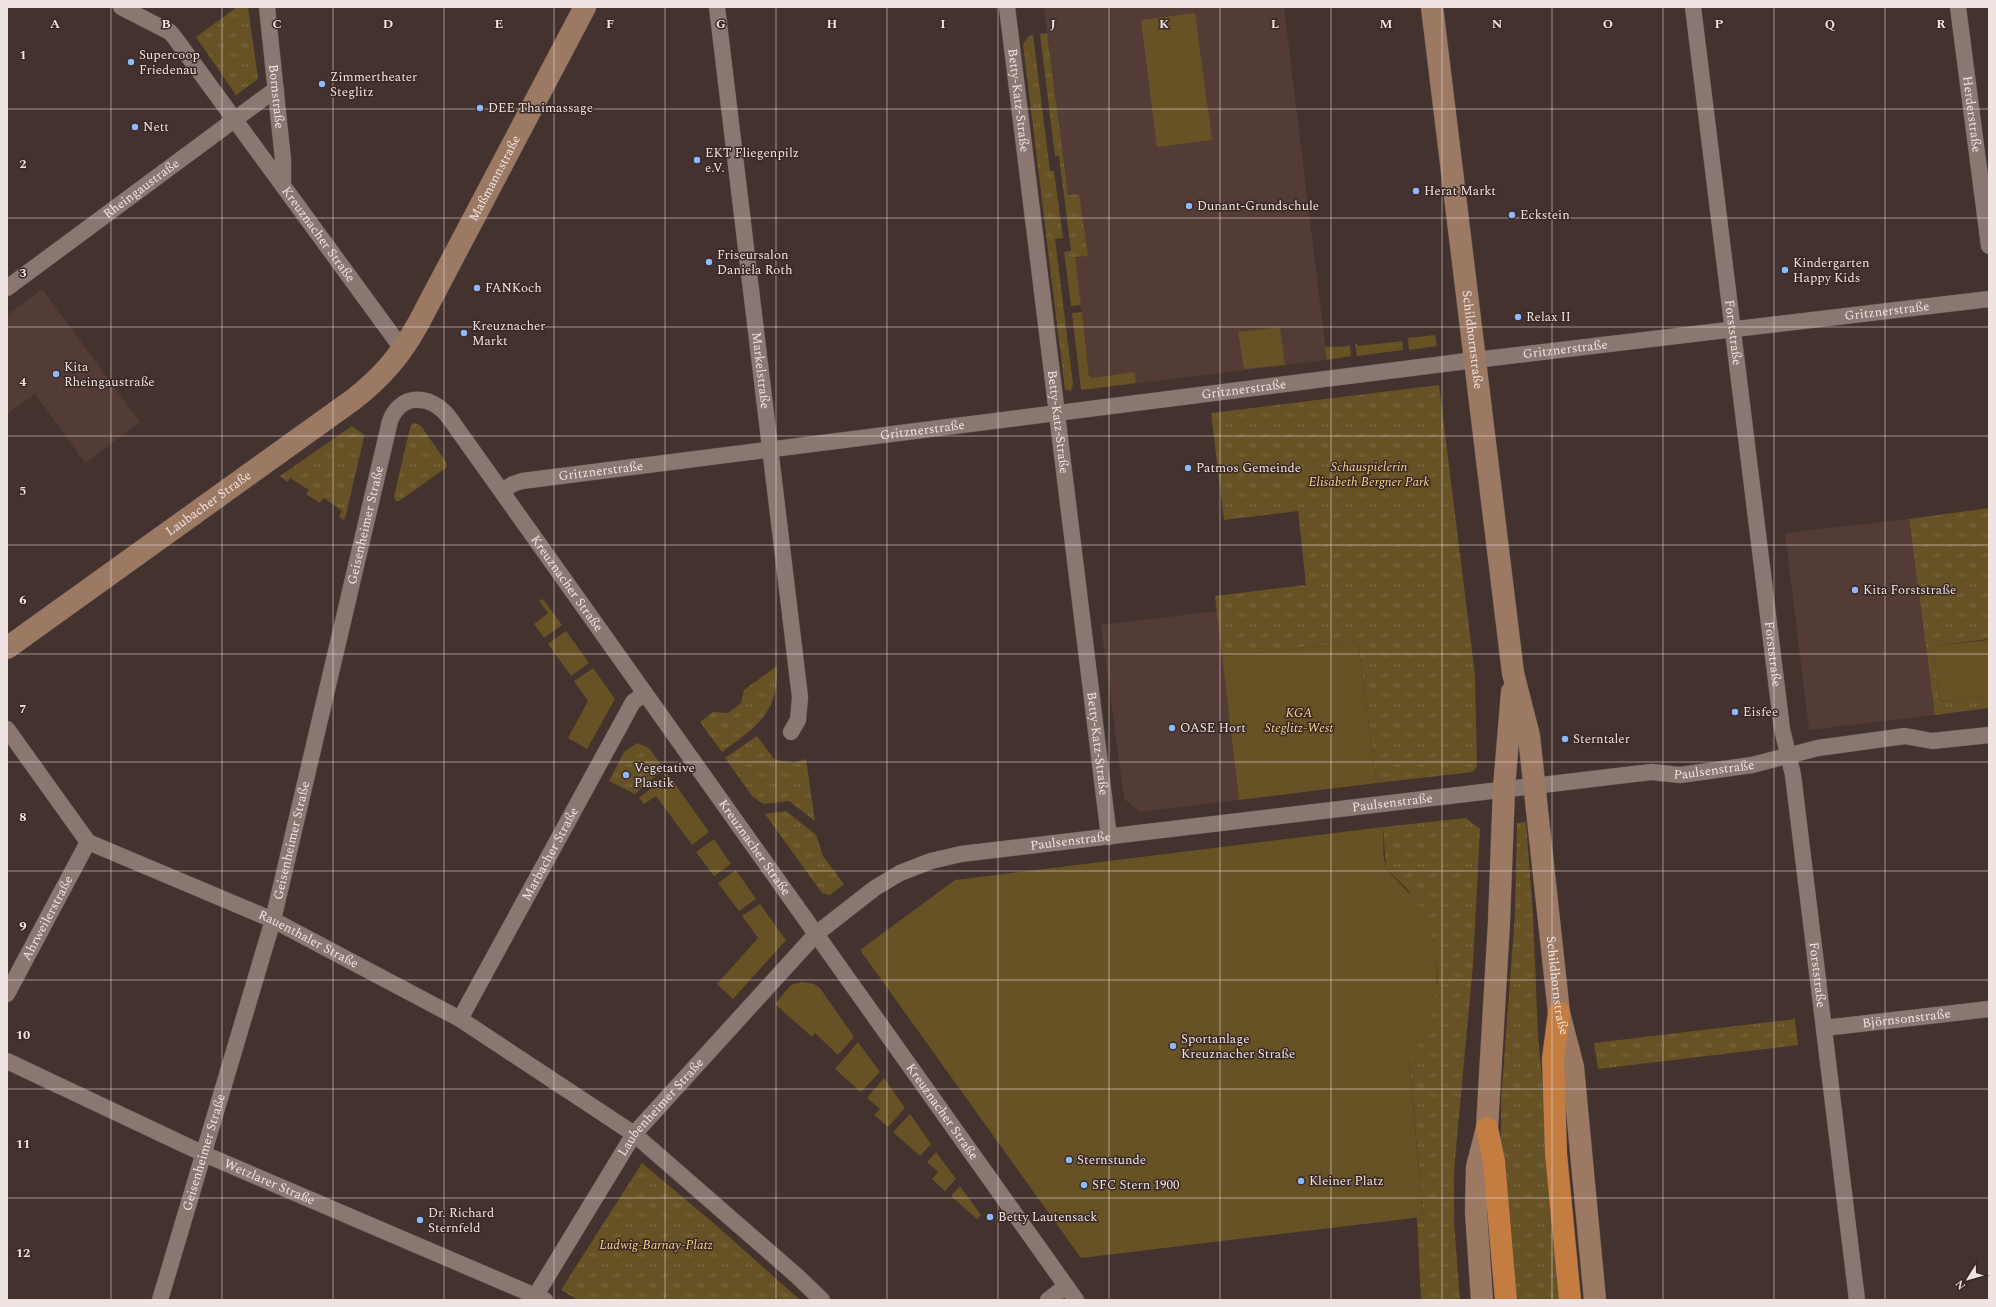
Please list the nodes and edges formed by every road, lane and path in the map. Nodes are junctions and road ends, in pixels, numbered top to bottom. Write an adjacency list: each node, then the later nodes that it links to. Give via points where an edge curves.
1 (121, 7): 10 (street, Kreuznacher Straße, via 173,35)
2 (267, 7): 9 (street, Bornstraße)
3 (585, 7): 16 (main road, Maßmannstraße)
4 (717, 7): 20 (street, Markelstraße)
5 (1007, 7): 19 (street, Betty-Katz-Straße)
6 (1432, 7): 17 (main road, Schildhornstraße)
7 (1693, 7): 15 (street, Forststraße)
8 (1958, 7): 12 (street, Herderstraße)
9 (276, 90): 10 (street, Rheingaustraße); 11 (street, Bornstraße, via 284,160)
10 (234, 120): 11 (street, Kreuznacher Straße); 13 (street, Rheingaustraße)
11 (283, 185): 16 (street, Kreuznacher Straße)
12 (1989, 246)
13 (7, 288)
14 (1989, 299): 15 (street, Gritznerstraße)
15 (1732, 329): 17 (street, Gritznerstraße); 28 (street, Forststraße)
16 (403, 350): 22 (main road, Laubacher Straße, via 382,375 354,399)
17 (1475, 360): 19 (street, Gritznerstraße); 23 (main road, Schildhornstraße)
18 (428, 401): 21 (street, Kreuznacher Straße, via 440,407 448,416); 33 (street, Geisenheimer Straße, via 418,399 403,405 390,421)
19 (1056, 413): 20 (street, Gritznerstraße); 31 (street, Betty-Katz-Straße)
20 (770, 450): 21 (street, Gritznerstraße, via 522,480); 26 (street, Markelstraße, via 800,697 798,720)
21 (502, 492): 24 (street, Kreuznacher Straße)
22 (7, 648)
23 (1513, 673): 29 (main road, Schildhornstraße, via 1529,736); 30 (main road, Schildhornstraße)
24 (644, 694): 34 (street, Kreuznacher Straße); 38 (street, Marbacher Straße, via 633,702)
25 (7, 729): 32 (street)
26 (791, 732)
27 (1989, 735): 28 (street, Paulsenstraße, via 1932,741 1905,736 1818,748)
28 (1787, 756): 29 (street, Paulsenstraße, via 1752,766 1680,775 1652,772); 39 (street, Forststraße, via 1793,775)
29 (1535, 785): 30 (street, Paulsenstraße); 37 (main road, Schildhornstraße)
30 (1504, 788): 31 (street, Paulsenstraße); 41 (main road, Schildhornstraße, via 1500,922)
31 (1109, 837): 34 (street, Paulsenstraße, via 961,854 931,860 889,879)
32 (88, 842): 33 (street, Rauenthaler Straße); 35 (street, Ahrweilerstraße)
33 (273, 920): 38 (street, Rauenthaler Straße); 43 (street, Geisenheimer Straße)
34 (816, 934): 42 (street, Laubenheimer Straße); 44 (street, Kreuznacher Straße)
35 (7, 994)
36 (1989, 1009): 39 (street, Björnsonstraße)
37 (1559, 1013): 52 (highway, via 1553,1059 1556,1154); 53 (main road, Schildhornstraße, via 1573,1066)
38 (460, 1019): 42 (street, Rauenthaler Straße)
39 (1824, 1028): 54 (street, Forststraße)
40 (7, 1061): 43 (street, Wetzlarer Straße)
41 (1487, 1128): 50 (main road, Schildhornstraße, via 1476,1167 1476,1212); 51 (highway, via 1494,1161)
42 (634, 1134): 45 (street, Laubenheimer Straße); 47 (street)
43 (204, 1154): 45 (street, Wetzlarer Straße); 46 (street, Geisenheimer Straße)
44 (1066, 1286): 48 (street); 49 (street, Kreuznacher Straße)
45 (538, 1298)
46 (160, 1300)
47 (822, 1300)
48 (1048, 1300)
49 (1076, 1300)
50 (1482, 1300)
51 (1506, 1300)
52 (1570, 1300)
53 (1596, 1300)
54 (1857, 1300)

